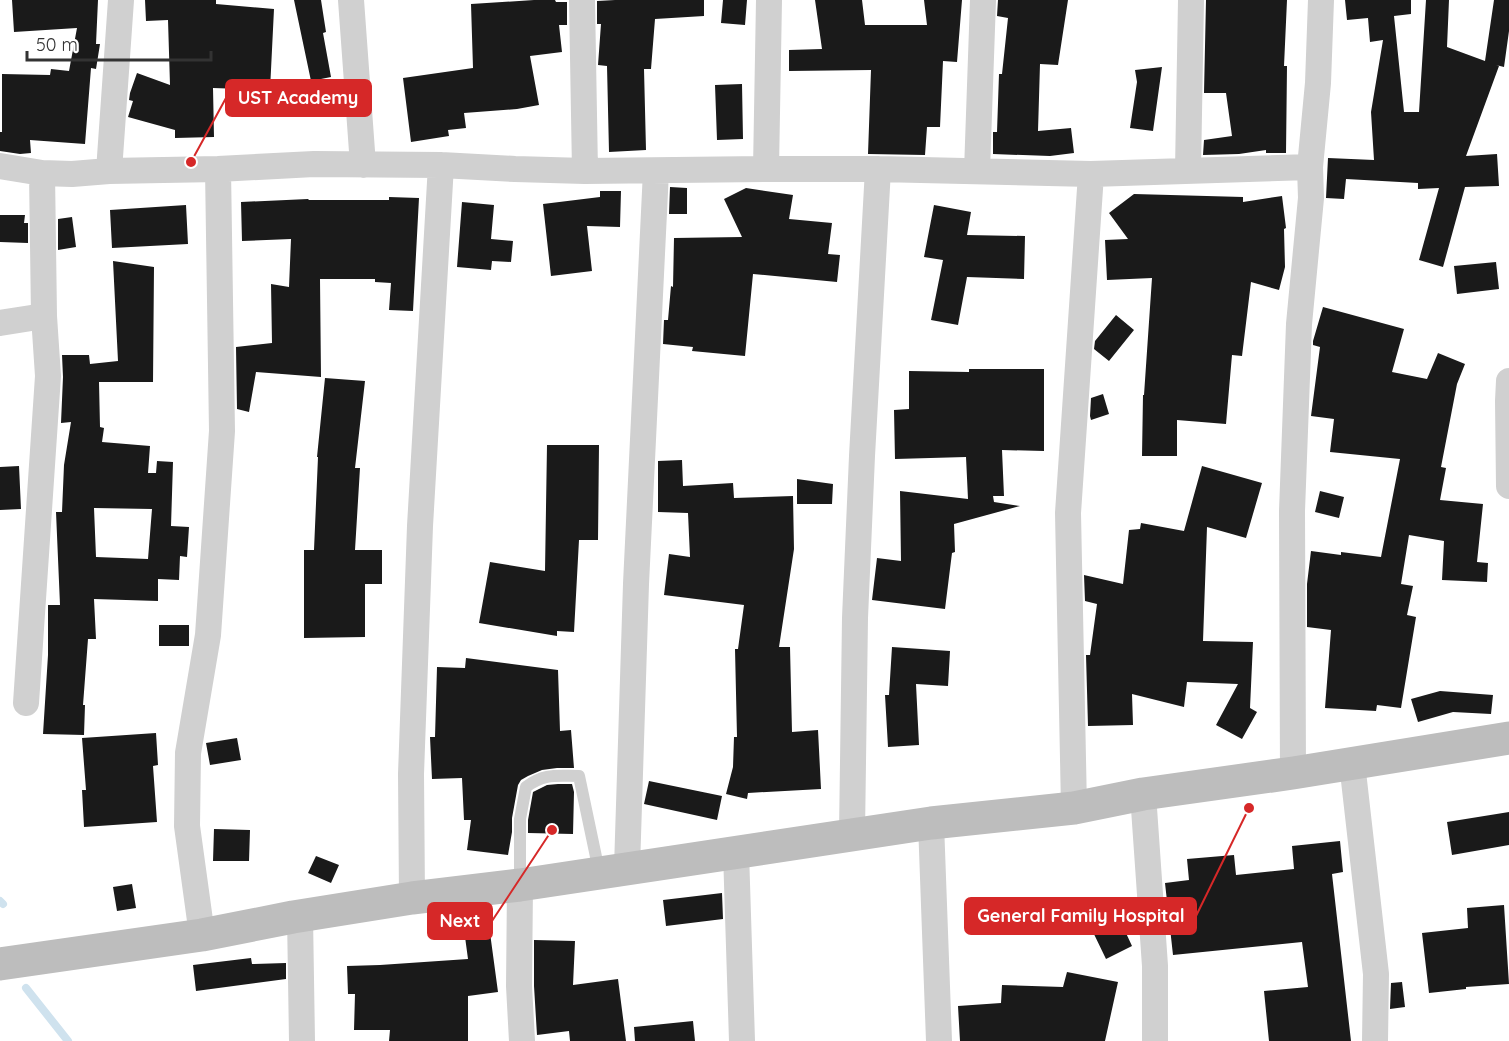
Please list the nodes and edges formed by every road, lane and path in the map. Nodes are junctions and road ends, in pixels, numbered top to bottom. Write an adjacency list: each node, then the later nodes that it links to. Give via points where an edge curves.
1 (121, 0): 16 (street)
2 (351, 0): 8 (street)
3 (582, 0): 17 (street)
4 (769, 0): 13 (street)
5 (983, 0): 19 (street)
6 (1191, 0): 15 (street)
7 (1321, 0): 11 (street)
8 (363, 165): 9 (street); 12 (street)
9 (441, 165): 17 (street); 37 (street, via 420,526 411,774)
10 (0, 166): 20 (street)
11 (1310, 166): 15 (street); 29 (street, via 1292,511)
12 (218, 169): 16 (street); 39 (street, via 222,431 208,635 188,753 187,826)
13 (766, 169): 14 (street); 18 (street)
14 (878, 169): 19 (street); 33 (street, via 861,456)
15 (1188, 170): 21 (street)
16 (109, 171): 20 (street)
17 (585, 171): 18 (street)
18 (656, 171): 35 (street, via 636,584)
19 (977, 171): 21 (street)
20 (42, 173): 22 (street)
21 (1091, 174): 31 (street, via 1068,513)
22 (44, 316): 23 (street); 26 (street, via 48,376)
23 (0, 323)
24 (1509, 381): 25 (street)
25 (1509, 486)
26 (26, 703)
27 (1509, 738): 28 (main road)
28 (1352, 763): 29 (main road); 46 (street, via 1376,974)
29 (1293, 773): 30 (main road)
30 (1143, 794): 31 (main road); 45 (street, via 1155,966)
31 (1074, 808): 32 (main road)
32 (931, 823): 33 (main road); 44 (street)
33 (852, 834): 34 (main road)
34 (736, 852): 35 (main road); 43 (street)
35 (613, 870): 36 (main road); 36 (lane, via 579,776 549,776 526,787 520,819)
36 (520, 885): 37 (main road); 42 (street)
37 (412, 898): 38 (main road)
38 (300, 916): 39 (main road); 41 (street)
39 (202, 935): 40 (main road)
40 (0, 964)
41 (302, 1041)
42 (522, 1041)
43 (742, 1041)
44 (939, 1041)
45 (1155, 1041)
46 (1375, 1041)

